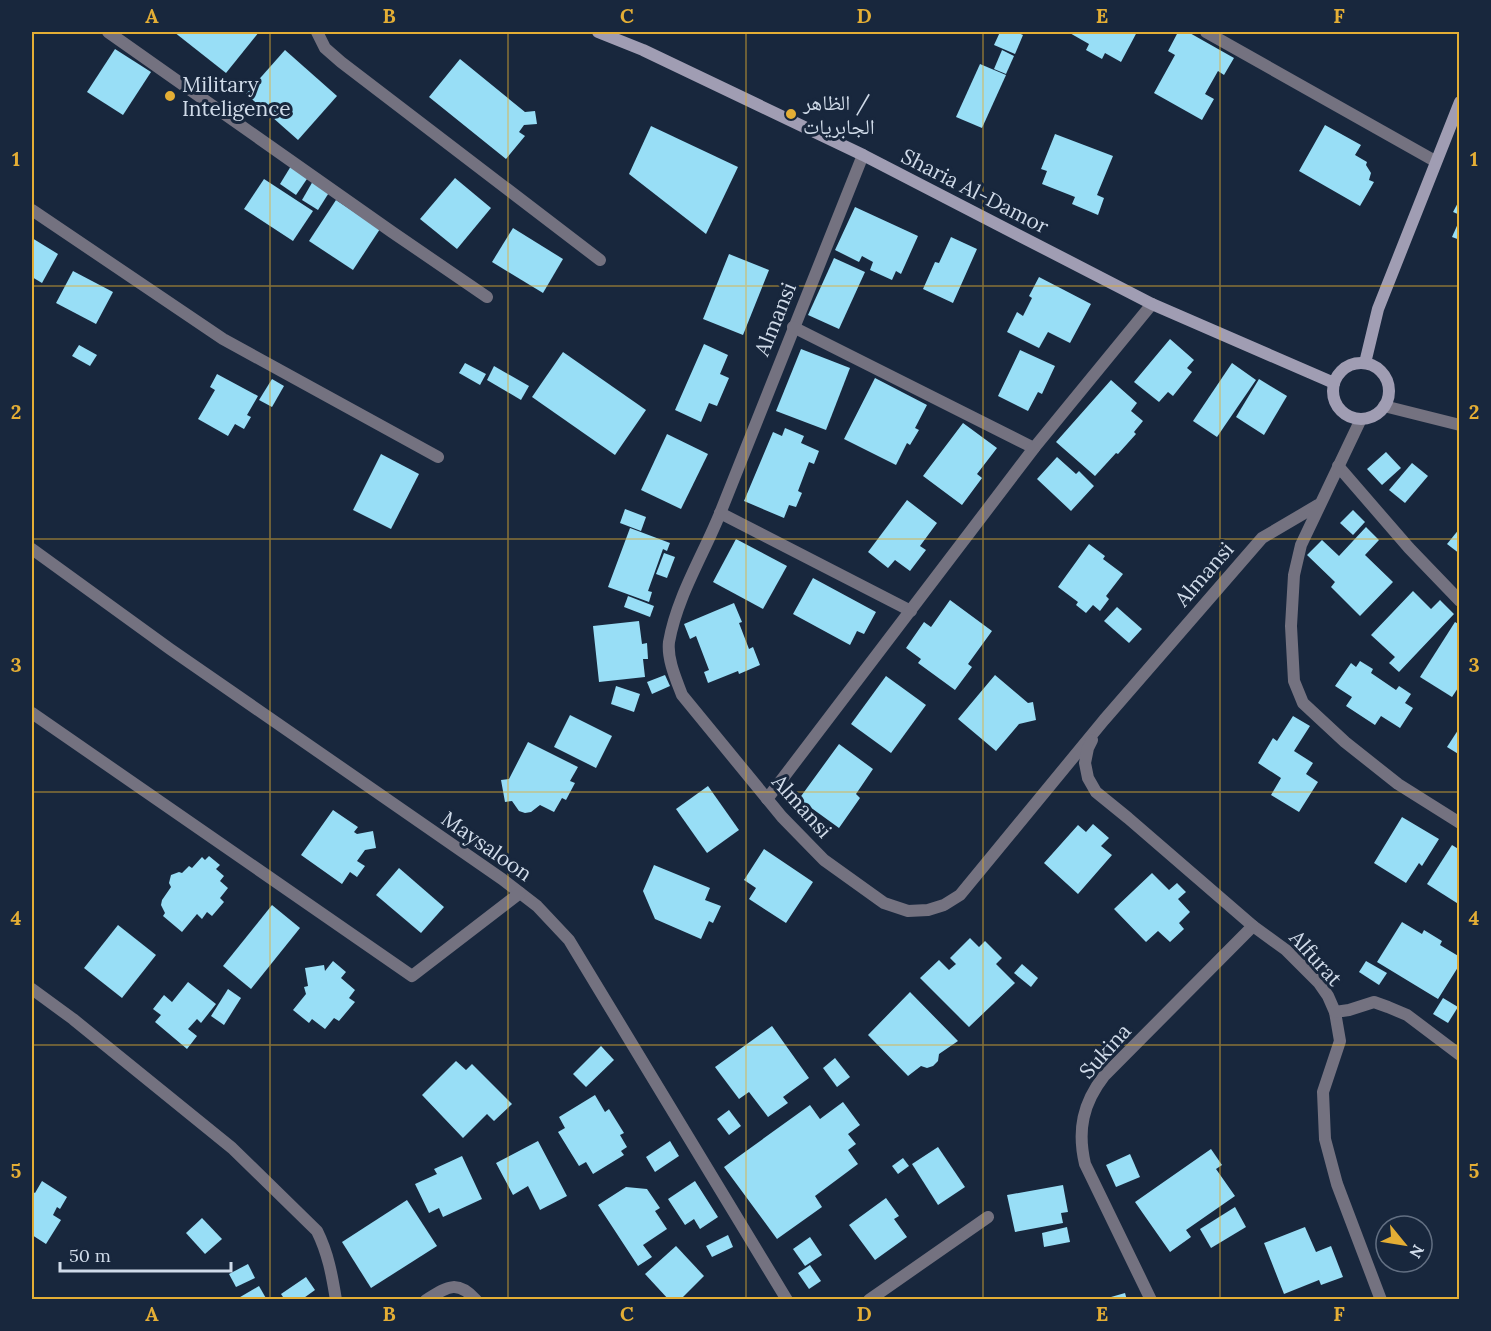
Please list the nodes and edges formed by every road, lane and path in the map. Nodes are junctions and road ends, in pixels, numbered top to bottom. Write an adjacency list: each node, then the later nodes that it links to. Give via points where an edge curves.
1 (108, 32): 11 (street)
2 (317, 32): 10 (street, via 325,48 341,62)
3 (598, 32): 5 (street, Sharia Al-Damor)
4 (1206, 32): 8 (street)
5 (626, 37): 7 (street, Sharia Al-Damor)
6 (1460, 102): 8 (street)
7 (863, 155): 12 (street, Sharia Al-Damor); 13 (street, Almansi)
8 (1435, 161): 14 (street, via 1378,309)
9 (32, 210): 20 (street, via 223,339)
10 (600, 260)
11 (487, 297)
12 (1152, 304): 15 (street, Sharia Al-Damor); 19 (street)
13 (793, 327): 19 (street); 23 (street, Almansi)
14 (1365, 363): 15 (street, via 1347,367); 16 (street, via 1382,372 1386,380 1389,389)
15 (1334, 383): 17 (street, via 1338,406 1344,413)
16 (1384, 406): 17 (street, via 1378,413); 18 (street)
17 (1361, 419): 21 (street)
18 (1460, 425)
19 (1034, 448): 26 (street)
20 (438, 458)
21 (1338, 466): 22 (street); 25 (street)
22 (1318, 505): 28 (street, Almansi, via 1262,538); 30 (street, via 1301,545 1294,575 1291,626 1298,692 1311,712 1345,742 1398,783)
23 (720, 513): 26 (street); 29 (street, Almansi, via 674,617 670,655 682,695)
24 (32, 549): 31 (street, Maysaloon)
25 (1460, 601)
26 (911, 611): 29 (street)
27 (32, 713): 31 (street, via 412,976)
28 (1104, 720): 29 (street, Almansi, via 960,895 928,910 908,911 884,903 824,860); 32 (street, Alfurat, via 1086,756 1088,778 1096,792)
29 (767, 799)
30 (1460, 823)
31 (520, 893): 40 (street, Maysaloon, via 569,940)
32 (1253, 926): 34 (street, Alfurat, via 1299,962 1323,989); 42 (street, Sukina, via 1104,1076 1087,1102 1083,1118 1085,1164)
33 (32, 989): 37 (street, via 232,1148 317,1231 330,1264)
34 (1335, 1012): 35 (street, via 1374,1002 1388,1006 1407,1015); 43 (street, Alfurat, via 1340,1041 1323,1092 1325,1139 1337,1184)
35 (1460, 1055)
36 (988, 1217): 41 (street)
37 (336, 1299)
38 (426, 1299): 39 (street, via 454,1286)
39 (476, 1299)
40 (787, 1299)
41 (868, 1299)
42 (1151, 1299)
43 (1381, 1299)

